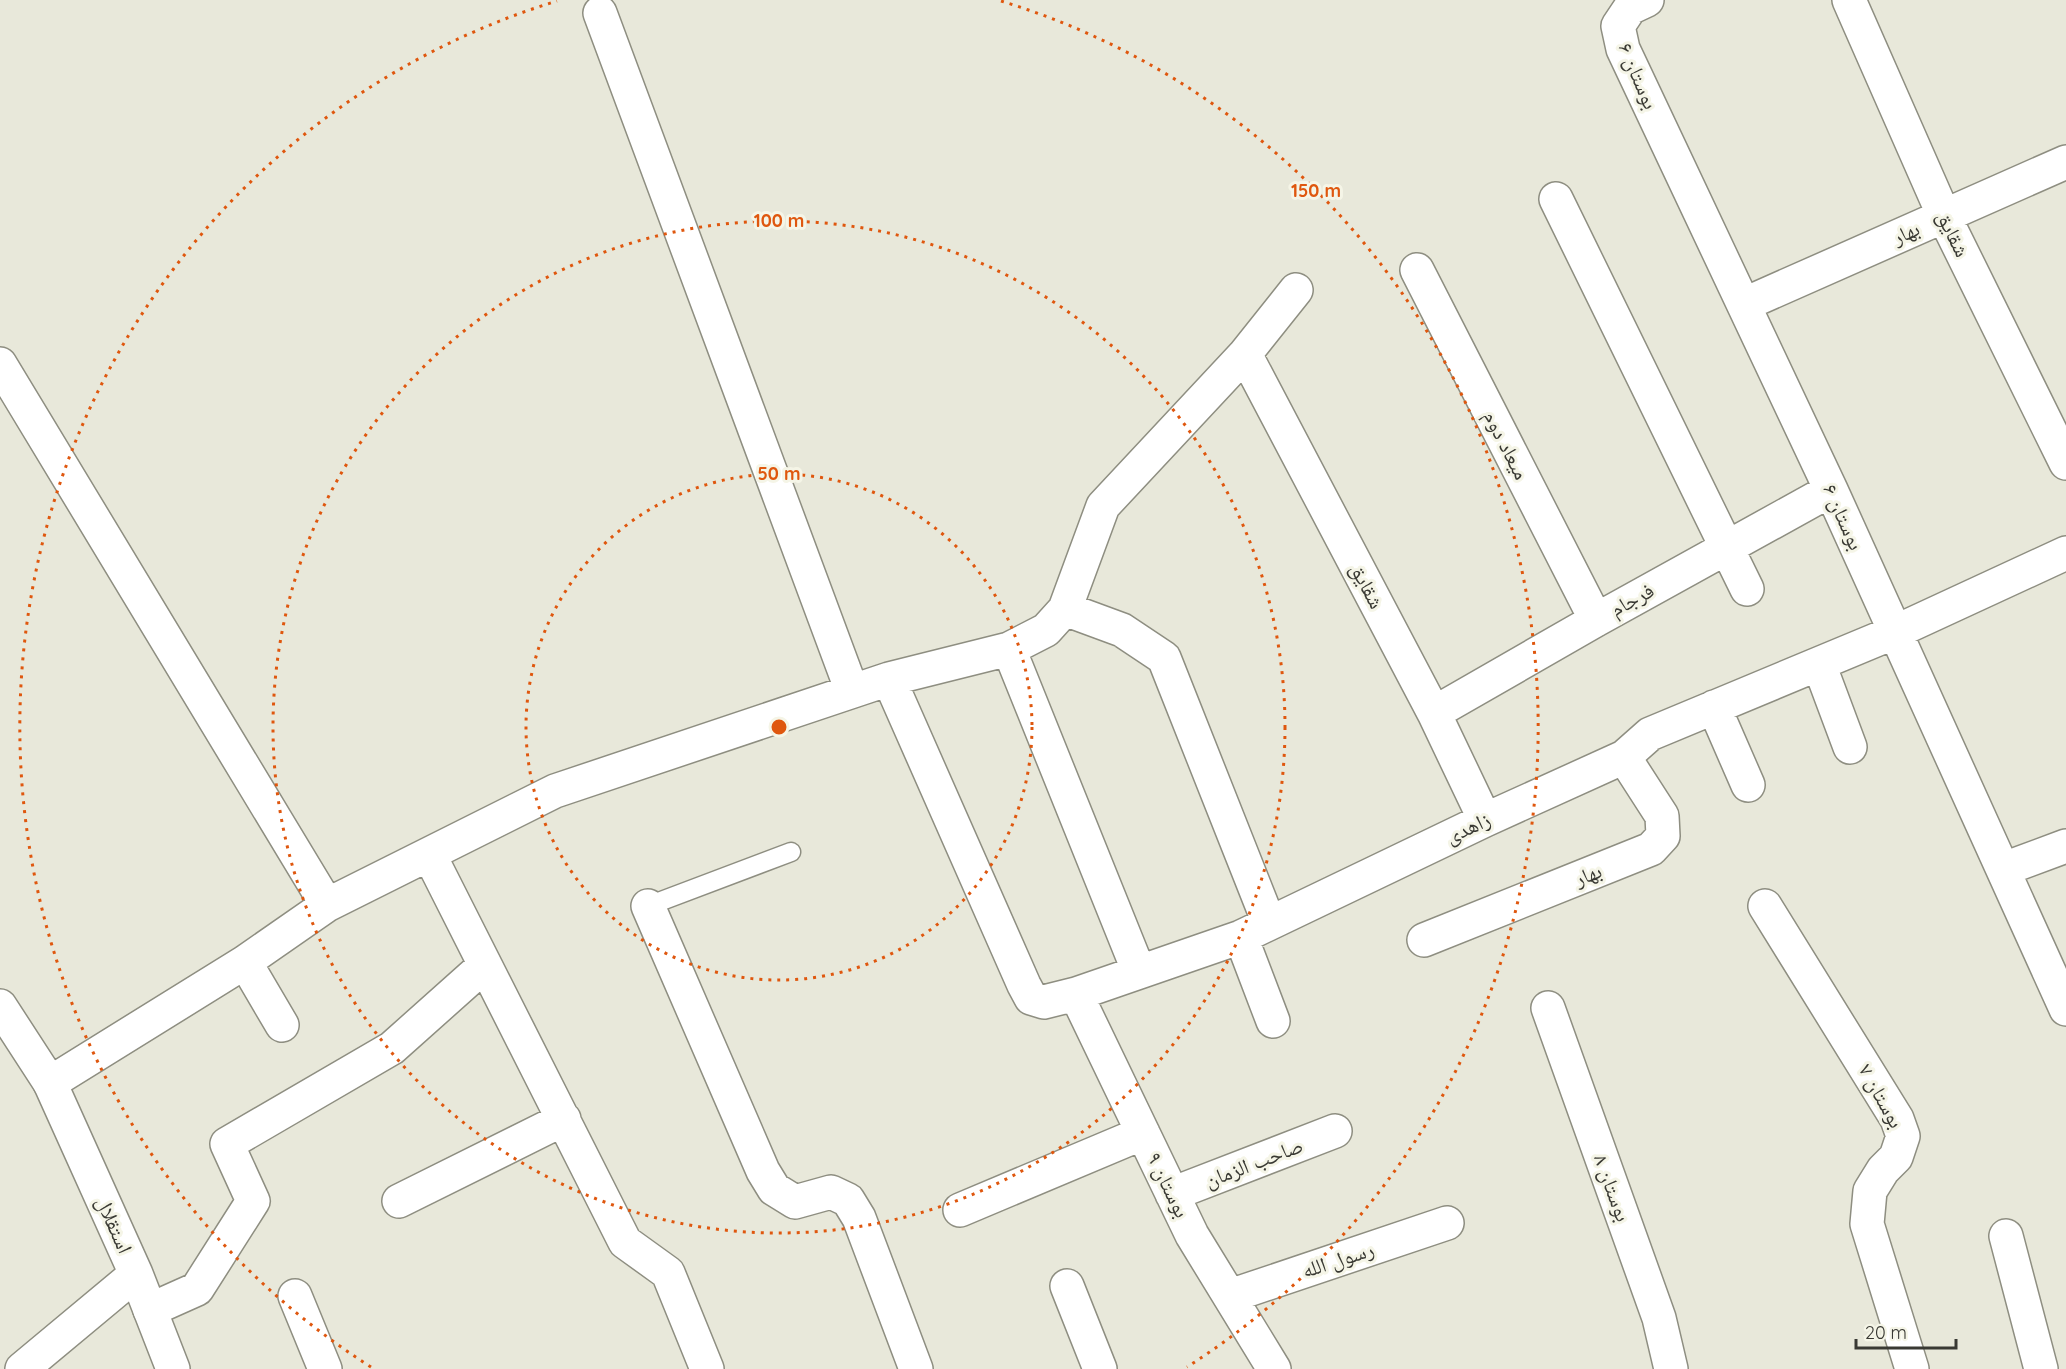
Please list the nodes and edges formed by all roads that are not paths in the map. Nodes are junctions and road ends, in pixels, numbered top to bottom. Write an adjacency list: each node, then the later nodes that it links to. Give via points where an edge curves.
1 (1647, 0): 9 (street, بوستان ۶, via 1630,8 1618,26 1623,49)
2 (1849, 0): 6 (street, شقایق)
3 (600, 13): 23 (street)
4 (2066, 162): 6 (street, بهار)
5 (1557, 199): 14 (street)
6 (1944, 216): 9 (street, بهار); 12 (street, شقایق)
7 (1417, 270): 18 (street, میعاد دوم)
8 (1296, 290): 10 (street)
9 (1745, 304): 13 (street, بوستان ۶)
10 (1245, 354): 17 (street, via 1103,506); 25 (street, شقایق)
11 (0, 364): 34 (street)
12 (2066, 463)
13 (1831, 490): 14 (street, فرجام); 19 (street, بوستان ۶)
14 (1727, 548): 16 (street); 18 (street, فرجام)
15 (2066, 553): 19 (street, زاهدی)
16 (1747, 589)
17 (1065, 609): 20 (street, via 1046,630); 37 (street, via 1122,630 1164,658)
18 (1596, 620): 25 (street, فرجام)
19 (1895, 632): 21 (street, زاهدی); 33 (street, بوستان ۶)
20 (1009, 649): 22 (street); 41 (street)
21 (1819, 664): 24 (street, زاهدی); 26 (street)
22 (889, 679): 23 (street); 42 (street, زاهدی, via 1031,998 1044,1002)
23 (852, 691): 32 (street, via 555,791)
24 (1714, 707): 27 (street, زاهدی, via 1650,734); 28 (street)
25 (1434, 712): 29 (street, شقایق)
26 (1850, 747)
27 (1624, 757): 29 (street, زاهدی); 38 (street, بهار, via 1662,816 1663,836 1651,849)
28 (1748, 785)
29 (1485, 820): 37 (street, زاهدی)
30 (2066, 846): 33 (street)
31 (791, 852): 35 (lane)
32 (429, 854): 34 (street); 40 (street)
33 (2004, 869): 45 (street, بوستان ۶)
34 (327, 905): 39 (street)
35 (648, 906): 66 (street, via 768,1180 774,1189 795,1202 831,1192 849,1200)
36 (1765, 906): 70 (street, بوستان ۷, via 1897,1119 1903,1136 1896,1157 1870,1191 1867,1224)
37 (1255, 930): 41 (street, زاهدی); 46 (street)
38 (1424, 940)
39 (245, 962): 47 (street); 48 (street)
40 (485, 965): 49 (street); 61 (street, via 392,1048 226,1144 253,1201 197,1289)
41 (1138, 972): 42 (street, زاهدی)
42 (1076, 994): 51 (street, بوستان ۹)
43 (0, 1006): 48 (street, استقلال)
44 (1548, 1008): 69 (street, بوستان ۸, via 1659,1318)
45 (2066, 1009)
46 (1273, 1021)
47 (282, 1025)
48 (50, 1083): 57 (street, استقلال)
49 (564, 1119): 53 (street); 65 (street, via 626,1242 668,1273)
50 (1335, 1131): 52 (street, صاحب الزمان)
51 (1143, 1133): 52 (street, بوستان ۹); 54 (street)
52 (1173, 1194): 60 (street, بوستان ۹)
53 (399, 1201)
54 (960, 1210)
55 (1447, 1223): 60 (street, رسول الله)
56 (2006, 1236): 71 (street)
57 (136, 1274): 61 (street, استقلال); 62 (street)
58 (1067, 1286): 67 (street)
59 (295, 1296): 64 (street)
60 (1230, 1296): 68 (street, بوستان ۹)
61 (150, 1310): 63 (street, استقلال)
62 (22, 1369)
63 (173, 1369)
64 (325, 1369)
65 (707, 1369)
66 (916, 1369)
67 (1100, 1369)
68 (1274, 1369)
69 (1671, 1369)
70 (1912, 1369)
71 (2041, 1369)

